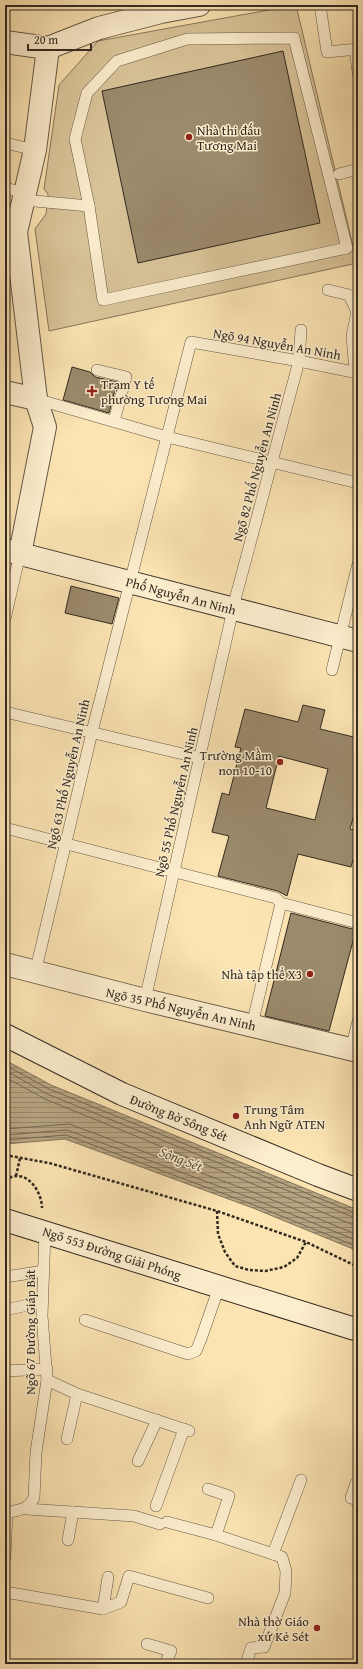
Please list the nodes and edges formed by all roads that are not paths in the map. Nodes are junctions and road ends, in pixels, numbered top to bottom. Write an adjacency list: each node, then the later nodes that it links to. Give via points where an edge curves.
1 (199, 5): 3 (street)
2 (320, 5): 6 (lane, via 327,52)
3 (161, 8): 5 (street)
4 (5, 42): 5 (street)
5 (48, 48): 9 (street)
6 (357, 49): 7 (lane)
7 (358, 72)
8 (5, 143): 9 (lane)
9 (34, 150): 12 (street)
10 (358, 169): 11 (lane)
11 (339, 174)
12 (18, 193): 13 (lane); 14 (street, via 16,232)
13 (89, 206): 13 (lane, via 103,300 347,248 294,38 187,39 117,61 87,93 75,138)
14 (11, 236): 23 (street)
15 (328, 290): 16 (lane, via 349,295)
16 (357, 309): 21 (lane, via 352,335)
17 (301, 330): 19 (lane, Ngõ 82 Phố Nguyễn An Ninh)
18 (191, 342): 19 (lane, Ngõ 94 Nguyễn An Ninh); 25 (lane, Ngõ 63 Phố Nguyễn An Ninh)
19 (299, 361): 21 (lane, Ngõ 94 Nguyễn An Ninh); 26 (lane, Ngõ 82 Phố Nguyễn An Ninh)
20 (97, 370): 24 (lane, via 126,377)
21 (356, 373)
22 (5, 392): 23 (street)
23 (36, 399): 24 (lane); 28 (street, via 44,427)
24 (114, 422): 25 (lane)
25 (167, 437): 26 (lane); 30 (lane, Ngõ 63 Phố Nguyễn An Ninh)
26 (273, 462): 27 (lane); 31 (lane, Ngõ 82 Phố Nguyễn An Ninh)
27 (358, 482)
28 (12, 552): 30 (street, Phố Nguyễn An Ninh); 32 (lane)
29 (358, 564): 33 (lane)
30 (129, 582): 31 (street, Phố Nguyễn An Ninh); 36 (lane, Ngõ 63 Phố Nguyễn An Ninh)
31 (234, 609): 33 (street, Phố Nguyễn An Ninh); 37 (lane, Ngõ 55 Phố Nguyễn An Ninh)
32 (5, 619)
33 (349, 639): 34 (lane)
34 (332, 670)
35 (5, 712): 36 (lane)
36 (92, 732): 37 (lane); 39 (lane, Ngõ 63 Phố Nguyễn An Ninh)
37 (200, 758): 40 (lane, Ngõ 55 Phố Nguyễn An Ninh)
38 (5, 828): 39 (lane)
39 (66, 844): 40 (lane); 44 (lane, Ngõ 63 Phố Nguyễn An Ninh)
40 (175, 872): 41 (lane, via 276,898); 45 (lane, Ngõ 55 Phố Nguyễn An Ninh)
41 (281, 903): 42 (lane); 47 (lane)
42 (358, 923)
43 (5, 964): 44 (street, Ngõ 35 Phố Nguyễn An Ninh)
44 (35, 973): 45 (street, Ngõ 35 Phố Nguyễn An Ninh)
45 (145, 1000): 47 (street, Ngõ 35 Phố Nguyễn An Ninh)
46 (358, 1021): 49 (lane)
47 (252, 1025): 49 (street, Ngõ 35 Phố Nguyễn An Ninh)
48 (5, 1035): 50 (street, Đường Bờ Sông Sét, via 122,1094)
49 (354, 1050)
50 (358, 1190)
51 (5, 1220): 52 (street, Ngõ 553 Đường Giải Phóng)
52 (43, 1221): 53 (lane, Ngõ 67 Đường Giáp Bát); 55 (street, Ngõ 553 Đường Giải Phóng)
53 (44, 1271): 54 (lane); 56 (lane, Ngõ 67 Đường Giáp Bát)
54 (5, 1277)
55 (219, 1287): 58 (lane, via 196,1351 188,1354); 59 (street, Ngõ 553 Đường Giải Phóng)
56 (42, 1302): 57 (lane); 60 (lane, Ngõ 67 Đường Giáp Bát)
57 (5, 1310)
58 (85, 1320)
59 (358, 1330)
60 (47, 1369): 61 (lane); 62 (lane, Ngõ 67 Đường Giáp Bát)
61 (5, 1371)
62 (47, 1380): 63 (lane); 72 (lane, Ngõ 67 Đường Giáp Bát, via 36,1452 34,1498)
63 (76, 1394): 64 (lane); 65 (lane)
64 (157, 1420): 66 (lane); 71 (lane, via 186,1430)
65 (67, 1439)
66 (138, 1461)
67 (301, 1480): 76 (lane)
68 (356, 1483): 70 (lane, via 351,1498)
69 (208, 1489): 74 (lane, via 229,1496)
70 (358, 1500)
71 (156, 1506)
72 (26, 1509): 73 (lane); 77 (lane, via 7,1513)
73 (73, 1512): 74 (lane, via 134,1516); 75 (lane)
74 (216, 1535): 76 (lane)
75 (68, 1540)
76 (274, 1554): 84 (lane, via 282,1557 286,1571 285,1592 264,1647 250,1648)
77 (5, 1557)
78 (108, 1576): 81 (lane)
79 (5, 1592): 81 (lane)
80 (208, 1598): 81 (lane, via 129,1576 121,1602)
81 (104, 1609)
82 (147, 1644): 83 (lane, via 171,1651)
83 (165, 1664)
84 (246, 1664)

